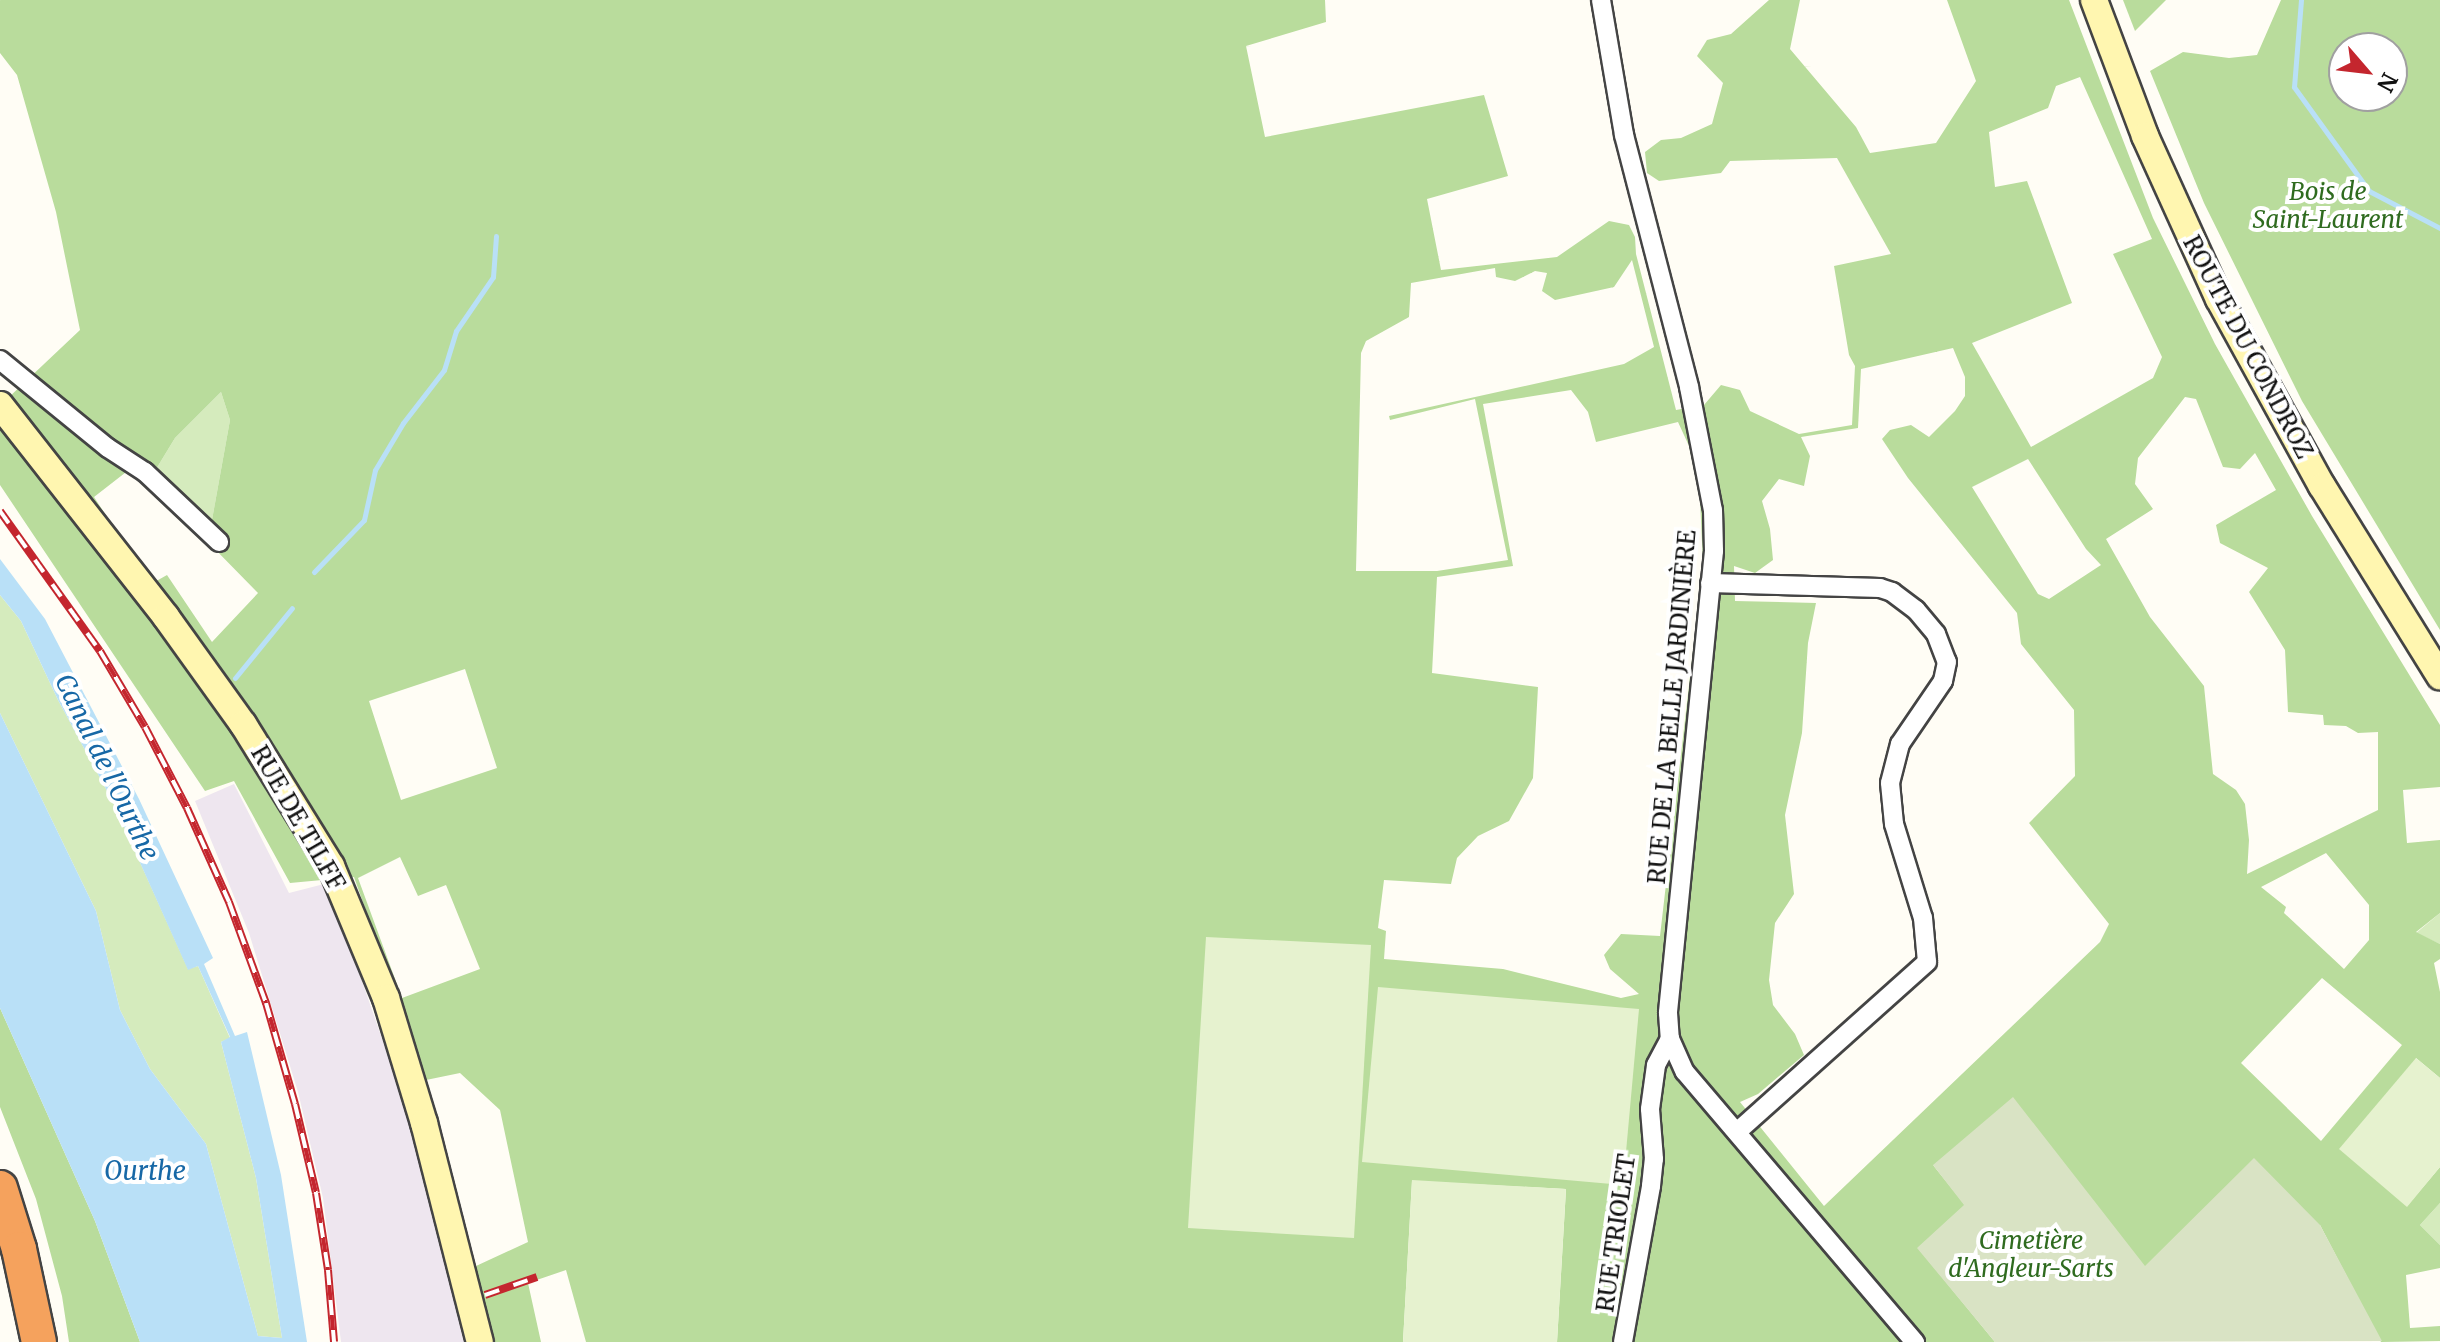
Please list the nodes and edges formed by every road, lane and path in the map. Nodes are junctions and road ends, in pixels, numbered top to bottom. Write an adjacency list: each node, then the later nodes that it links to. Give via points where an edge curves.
1 (1601, 0): 6 (street, RUE DE LA BELLE JARDINIÈRE, via 1624,135 1689,387 1713,510)
2 (2094, 0): 7 (main road, ROUTE DU CONDROZ, via 2145,136 2219,299 2322,486)
3 (0, 360): 5 (street, via 145,472)
4 (0, 405): 12 (main road, RUE DE TILFF, via 243,724 331,866 386,998)
5 (219, 542)
6 (1710, 583): 8 (street, RUE DE LA BELLE JARDINIÈRE, via 1668,1013); 9 (street, via 1880,588 1916,610 1936,634 1947,662 1943,681 1900,744 1890,783 1894,824 1923,918 1927,962)
7 (2440, 676)
8 (1670, 1039): 9 (street, RUE DE LA BELLE JARDINIÈRE, via 1685,1072); 13 (street, RUE TRIOLET, via 1656,1065 1650,1109 1651,1186)
9 (1737, 1132): 14 (street, RUE DE LA BELLE JARDINIÈRE)
10 (0, 1188): 11 (highway)
11 (39, 1342)
12 (480, 1342)
13 (1623, 1342)
14 (1915, 1342)

